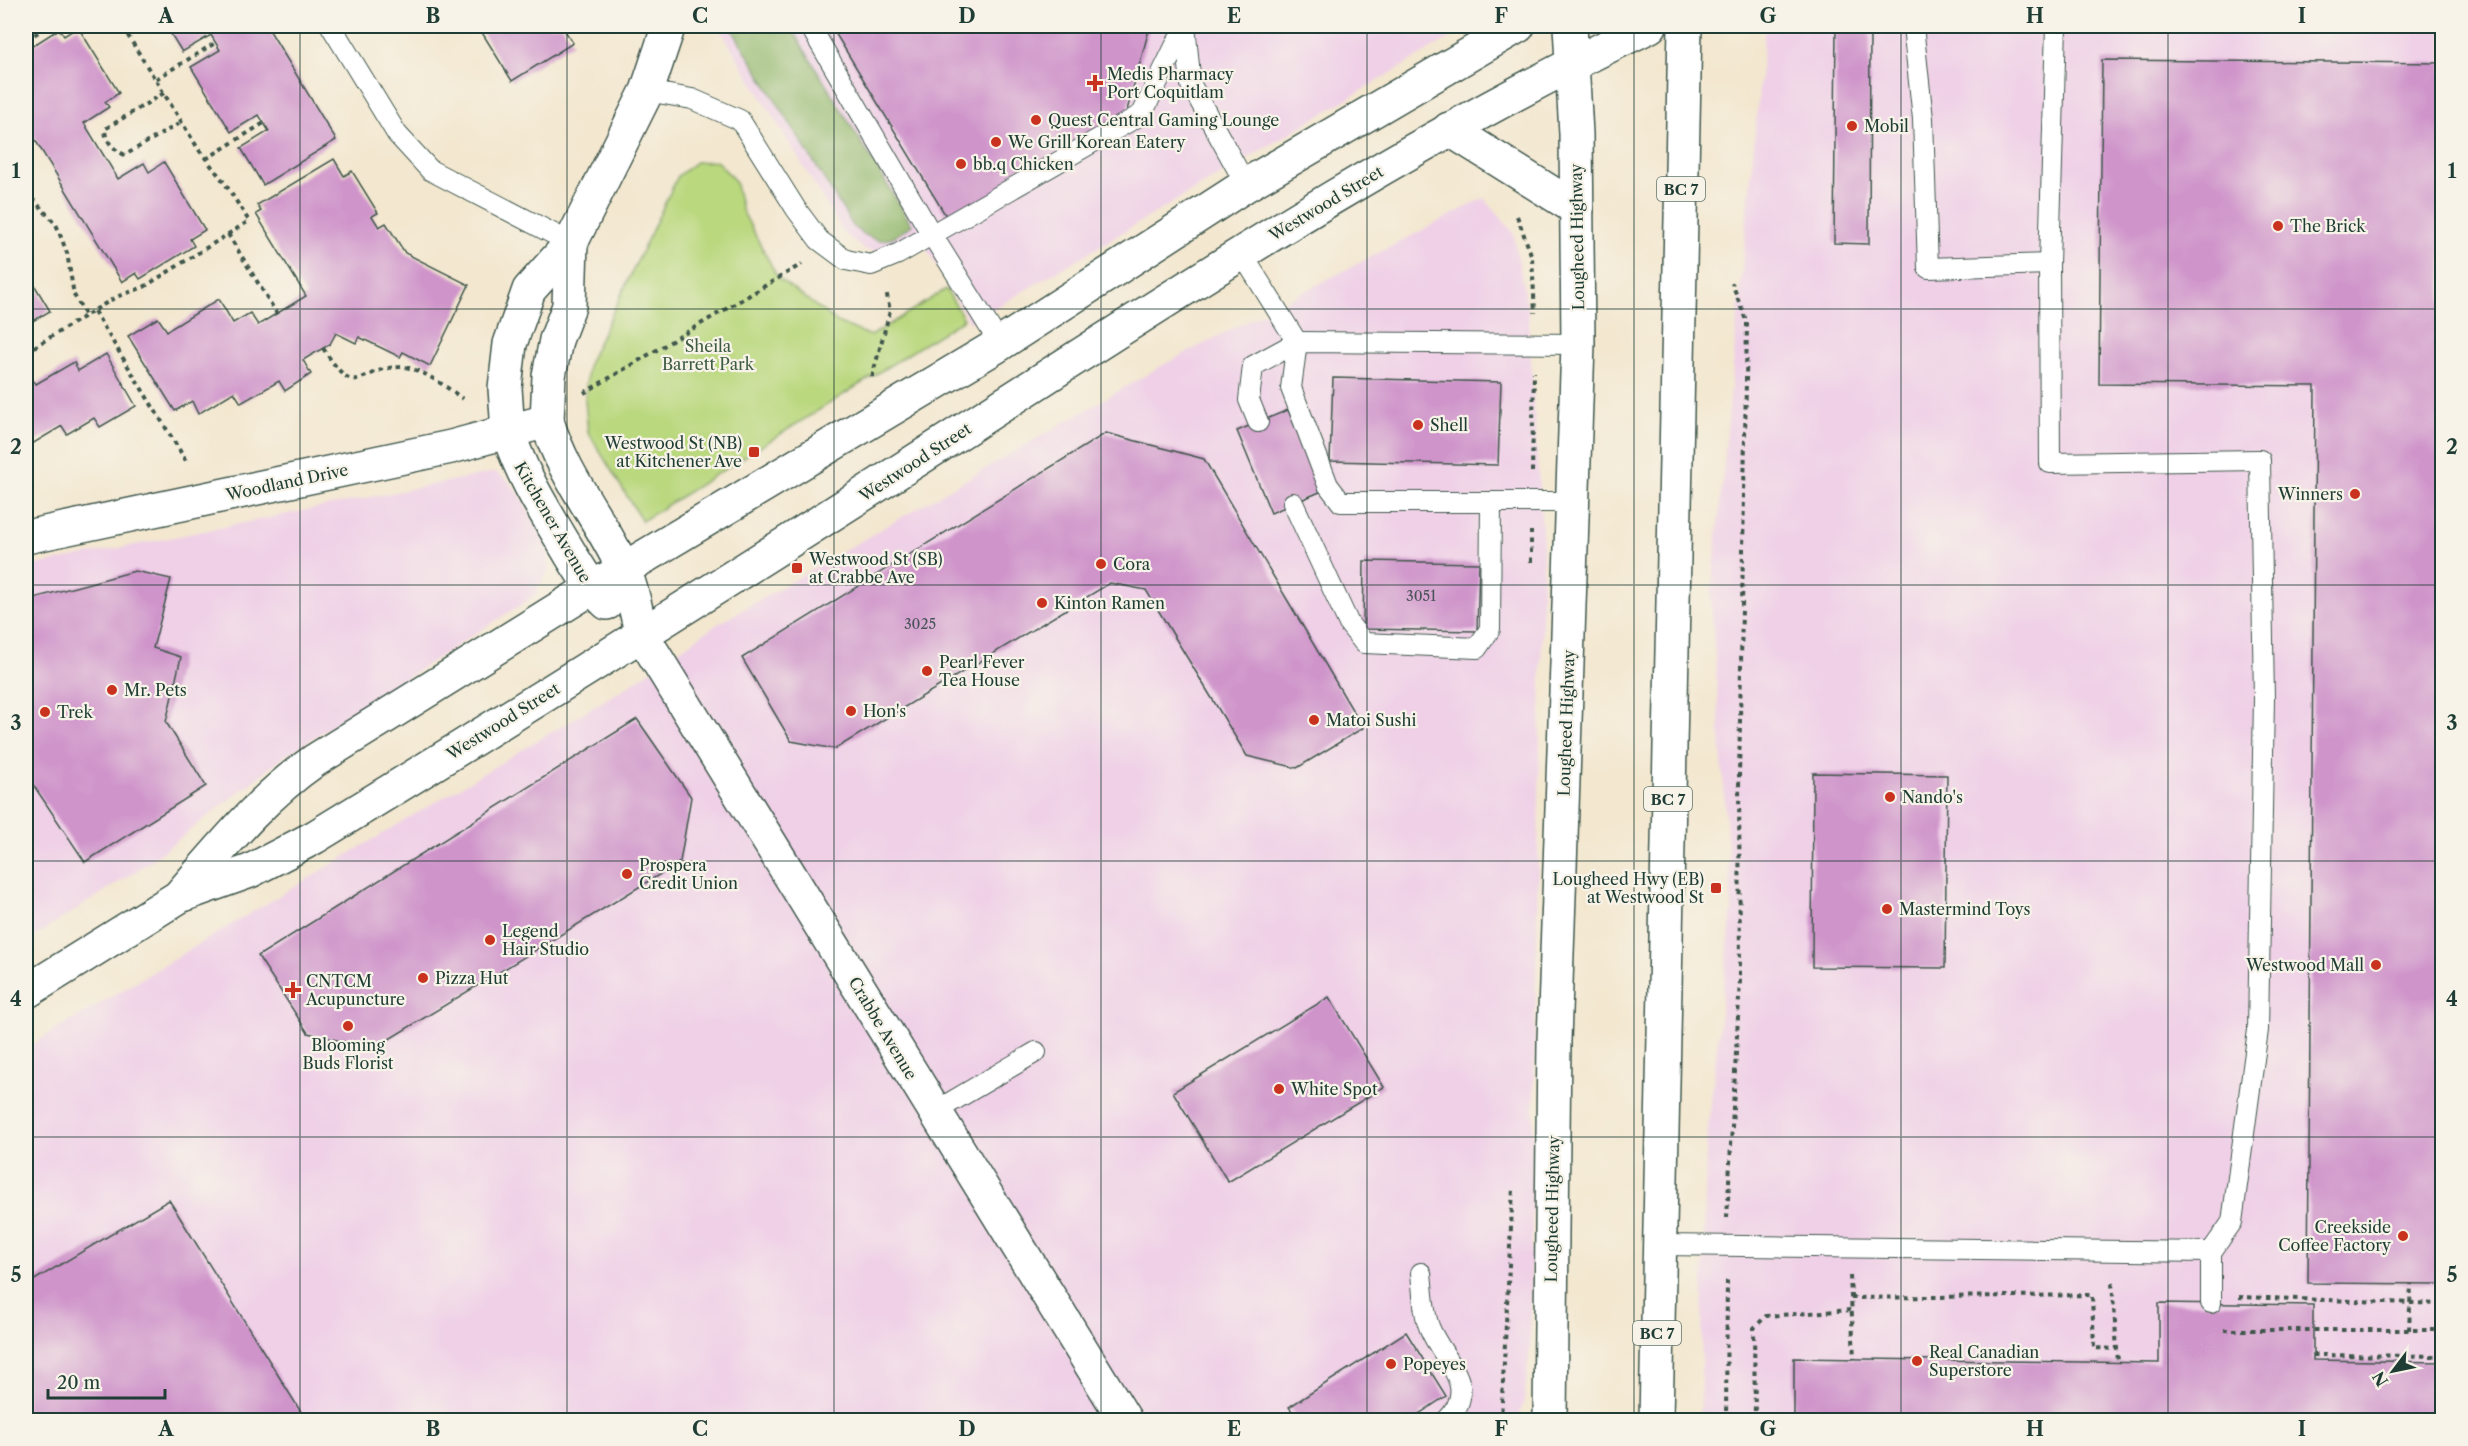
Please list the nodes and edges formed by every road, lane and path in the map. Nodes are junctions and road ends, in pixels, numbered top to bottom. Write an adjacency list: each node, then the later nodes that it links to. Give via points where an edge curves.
1 (50, 26): 13 (path, via 32,36)
2 (122, 26): 16 (path)
3 (332, 26): 29 (lane, via 397,134 430,170)
4 (667, 26): 17 (main road, Kitchener Avenue)
5 (810, 26): 28 (lane)
6 (1185, 26): 23 (lane, via 1191,85); 28 (lane, via 1142,114)
7 (1518, 26): 23 (main road, Westwood Street)
8 (1570, 26): 15 (main road, Lougheed Highway)
9 (1650, 26): 15 (main road, Westwood Street)
10 (1685, 26): 65 (main road, BC 7)
11 (1913, 26): 33 (lane, via 1923,119 1928,268)
12 (2056, 26): 33 (lane)
13 (26, 34)
14 (216, 43): 16 (path)
15 (1571, 63): 21 (main road, Westwood Street); 26 (main road, Lougheed Highway)
16 (156, 79): 18 (path)
17 (647, 91): 29 (main road, Kitchener Avenue); 30 (lane, via 692,99 740,120 796,208)
18 (164, 93): 19 (path); 19 (path, via 105,129 105,135 115,151 125,155)
19 (182, 122): 22 (path)
20 (264, 123): 22 (path)
21 (1449, 129): 26 (main road); 31 (main road, Westwood Street)
22 (206, 159): 27 (path, via 249,221)
23 (1246, 184): 40 (main road, Westwood Street)
24 (26, 192): 38 (path, via 56,224 67,253 74,295)
25 (1511, 209): 37 (path, via 1532,257)
26 (1577, 209): 41 (main road, Lougheed Highway)
27 (228, 234): 35 (path, via 144,287 116,297); 36 (path)
28 (932, 235): 32 (lane); 40 (lane)
29 (571, 243): 48 (main road, Kitchener Avenue, via 569,306 556,340); 50 (main road, Kitchener Avenue, via 529,290 510,344 505,388)
30 (829, 248): 32 (lane, via 846,260 871,265); 46 (path)
31 (1242, 254): 39 (lane); 59 (main road, Westwood Street)
32 (880, 261): 45 (path, via 890,311)
33 (2049, 264): 66 (lane, via 2050,463 2260,460 2264,699 2258,1030 2232,1222)
34 (1732, 283): 64 (path, via 1747,323 1739,777 1740,980)
35 (94, 311): 38 (path); 52 (path)
36 (277, 314)
37 (1535, 314)
38 (86, 316): 43 (path)
39 (1297, 342): 41 (lane); 49 (lane, via 1253,366 1249,400); 53 (lane, via 1291,388 1328,485 1341,502)
40 (1000, 344): 57 (main road, Westwood Street)
41 (1578, 344): 54 (main road, Lougheed Highway)
42 (323, 348): 47 (path, via 343,376 352,380 400,367 411,369)
43 (26, 352)
44 (1534, 367): 51 (path)
45 (872, 376)
46 (581, 395)
47 (463, 399)
48 (547, 421): 50 (main road, Woodland Drive); 57 (main road, Kitchener Avenue, via 569,477)
49 (1258, 422)
50 (508, 432): 52 (main road, Woodland Drive); 58 (main road, Kitchener Avenue, via 531,489)
51 (1532, 470)
52 (208, 498): 56 (main road, Woodland Drive)
53 (1491, 502): 54 (lane); 55 (lane, via 1490,629 1477,648 1364,643 1349,624)
54 (1574, 502): 89 (main road, Lougheed Highway, via 1554,1041)
55 (1293, 503)
56 (26, 537)
57 (624, 569): 58 (main road, Westwood Street); 59 (main road, Kitchener Avenue)
58 (591, 588): 59 (main road, Kitchener Avenue); 60 (main road, Westwood Street, via 300,771 247,820)
59 (642, 635): 60 (main road, Westwood Street, via 292,850 250,871); 63 (main road, Crabbe Avenue)
60 (180, 896): 61 (main road, Westwood Street)
61 (26, 992)
62 (1036, 1052): 63 (lane)
63 (934, 1112): 86 (main road, Crabbe Avenue)
64 (1727, 1190)
65 (1659, 1245): 66 (lane); 90 (main road, BC 7)
66 (2211, 1252): 73 (lane)
67 (1726, 1269): 91 (path)
68 (1849, 1272): 72 (path)
69 (1420, 1273): 87 (lane, via 1429,1326 1461,1380 1460,1403)
70 (2112, 1284): 80 (path)
71 (2411, 1284): 74 (path)
72 (1851, 1298): 76 (path); 80 (path, via 2092,1295 2094,1348)
73 (2211, 1300): 74 (path)
74 (2411, 1303): 75 (path); 78 (path)
75 (2442, 1304)
76 (1852, 1310): 83 (path); 92 (path, via 1766,1316 1754,1328)
77 (2221, 1330): 78 (path)
78 (2409, 1330): 79 (path)
79 (2442, 1330)
80 (2117, 1349): 84 (path)
81 (2313, 1354): 82 (path)
82 (2442, 1356)
83 (1854, 1359)
84 (2118, 1362)
85 (1504, 1381): 88 (path)
86 (1125, 1420)
87 (1447, 1420)
88 (1501, 1420)
89 (1550, 1420)
90 (1656, 1420)
91 (1726, 1420)
92 (1755, 1420)

